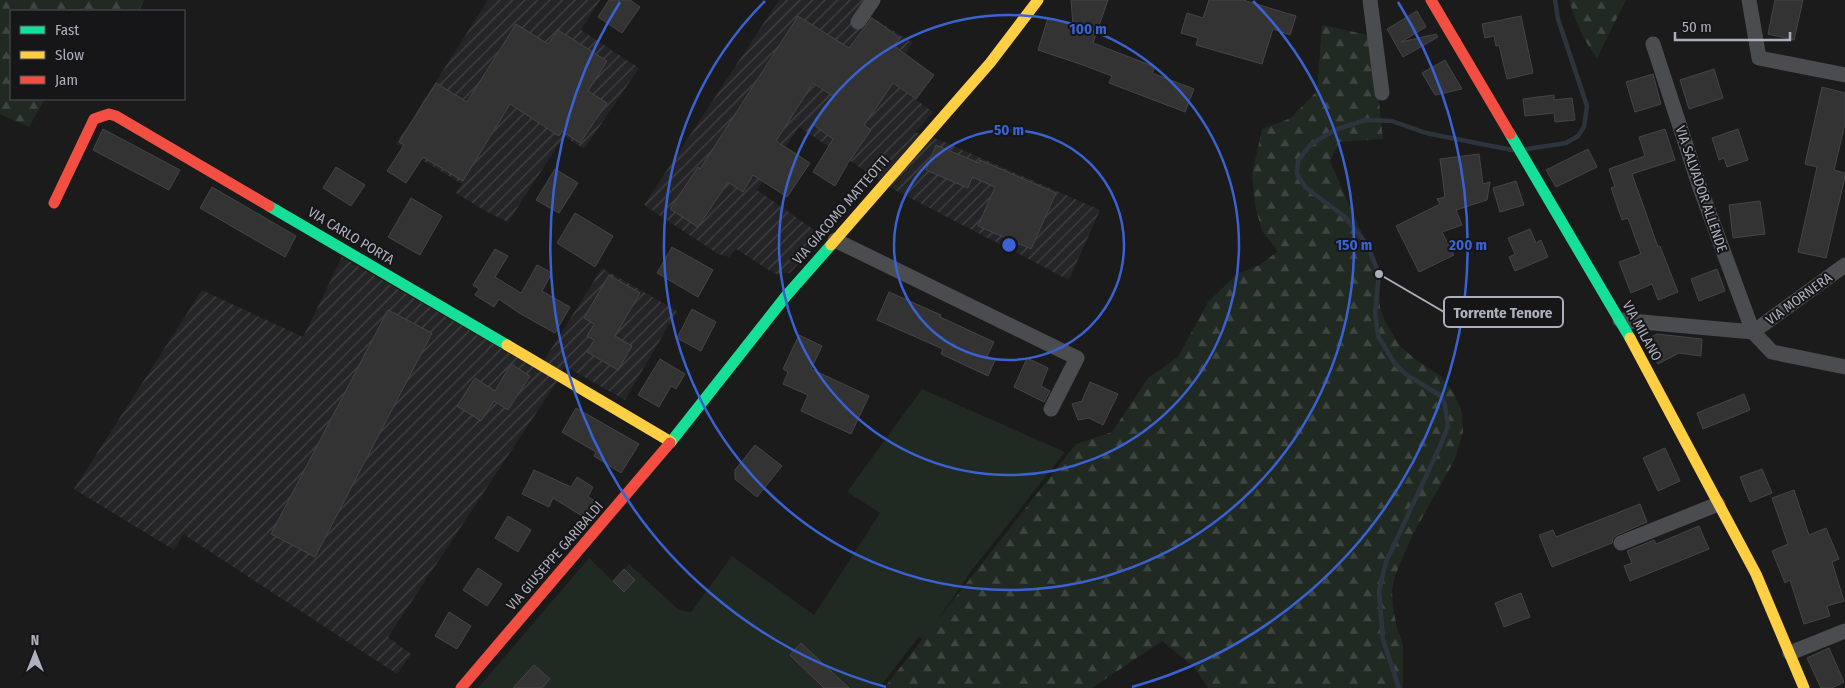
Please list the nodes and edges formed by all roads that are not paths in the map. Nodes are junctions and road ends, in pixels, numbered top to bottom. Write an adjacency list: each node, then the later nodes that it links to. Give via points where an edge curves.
1 (873, 0): 6 (street)
2 (1038, 0): 11 (street, VIA GIACOMO MATTEOTTI, via 990,63)
3 (1370, 0): 9 (street)
4 (1431, 0): 13 (street, VIA MILANO)
5 (1749, 0): 8 (street, via 1758,58)
6 (858, 22)
7 (1653, 44): 14 (street, VIA SALVADOR ALLENDE)
8 (1845, 75)
9 (1382, 93)
10 (54, 203): 17 (street, VIA CARLO PORTA, via 94,119 109,114 116,116)
11 (835, 240): 16 (street, via 1077,358); 17 (street, VIA GIACOMO MATTEOTTI, via 786,296)
12 (1845, 265): 14 (street, VIA MORNERA)
13 (1620, 320): 14 (street); 18 (street, VIA MILANO)
14 (1753, 332): 15 (street, via 1772,352)
15 (1845, 368)
16 (1051, 409)
17 (671, 442): 22 (street, VIA GIUSEPPE GARIBALDI)
18 (1718, 504): 19 (street); 21 (street, VIA MILANO, via 1756,574)
19 (1621, 543)
20 (1845, 631): 21 (street)
21 (1790, 653): 23 (street, VIA MILANO)
22 (461, 688)
23 (1804, 688)

